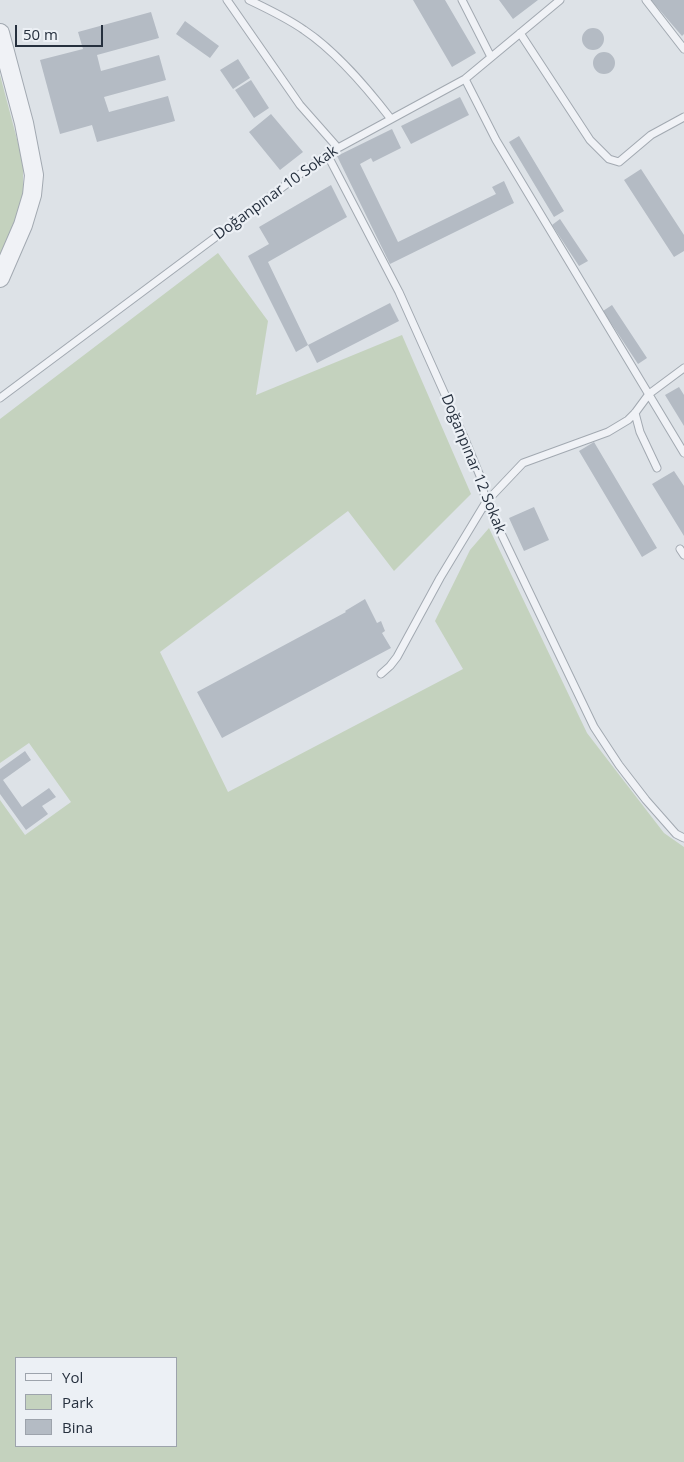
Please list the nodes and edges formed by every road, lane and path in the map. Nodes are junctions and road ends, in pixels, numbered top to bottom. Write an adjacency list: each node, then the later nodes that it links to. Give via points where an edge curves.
1 (227, 0): 13 (lane, via 300,105)
2 (250, 0): 12 (lane, via 307,31 360,81)
3 (462, 0): 9 (lane)
4 (560, 0): 7 (lane, Doğanpınar 10 Sokak)
5 (646, 0): 8 (lane)
6 (0, 32): 15 (street, via 34,175 23,224)
7 (520, 33): 9 (lane, Doğanpınar 10 Sokak); 11 (lane, via 590,140 610,159 619,162 652,135)
8 (684, 49)
9 (490, 57): 10 (lane, Doğanpınar 10 Sokak)
10 (465, 79): 12 (lane, Doğanpınar 10 Sokak); 17 (lane, via 496,140)
11 (684, 117)
12 (391, 119): 13 (lane, Doğanpınar 10 Sokak)
13 (338, 148): 14 (lane, Doğanpınar 10 Sokak)
14 (327, 154): 18 (lane, Doğanpınar 10 Sokak); 22 (lane, Doğanpınar 12 Sokak, via 399,292 464,437 480,476)
15 (0, 278)
16 (684, 368): 17 (lane)
17 (649, 394): 19 (lane); 20 (lane)
18 (0, 398)
19 (636, 413): 21 (lane, via 640,432); 22 (lane, via 608,432 522,463)
20 (684, 454)
21 (657, 468)
22 (486, 502): 23 (lane, via 397,656); 24 (lane, Doğanpınar 12 Sokak, via 594,727 646,800 671,829)
23 (381, 674)
24 (684, 838)

